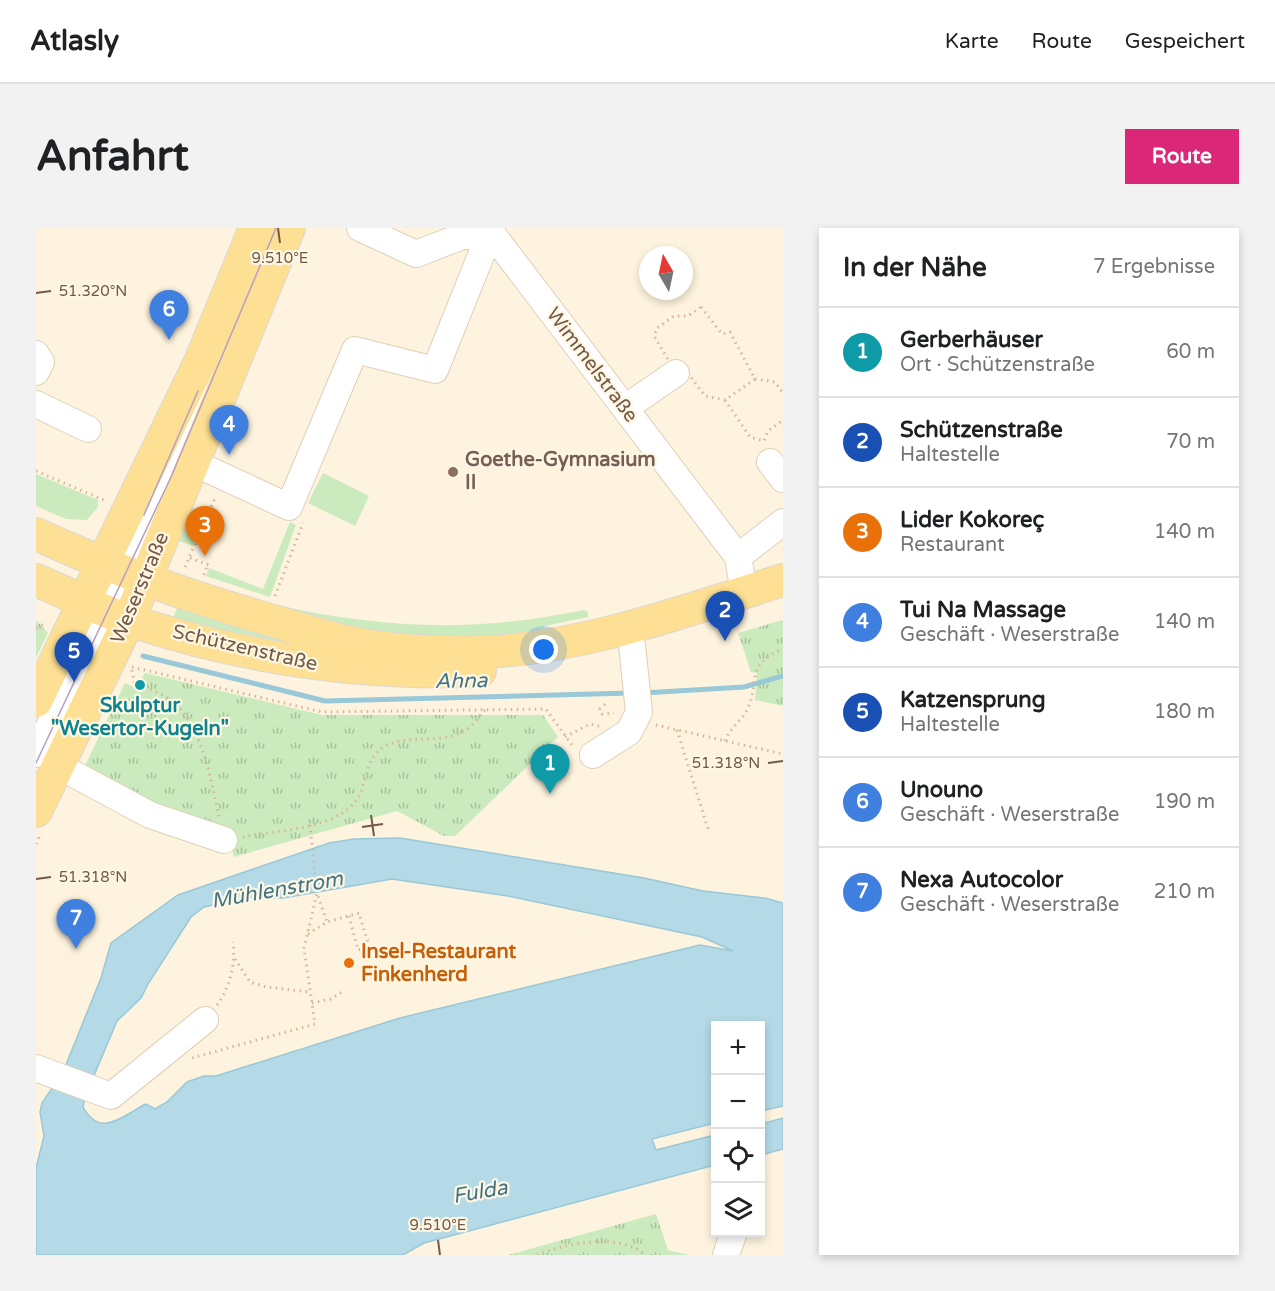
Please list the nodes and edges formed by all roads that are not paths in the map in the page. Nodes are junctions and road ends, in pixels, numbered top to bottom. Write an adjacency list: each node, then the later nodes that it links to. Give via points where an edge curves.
1 (255, 228): 16 (main road, Weserstraße, via 200,362)
2 (271, 228): 16 (street)
3 (289, 228): 12 (main road, Weserstraße)
4 (360, 228): 5 (street, via 416,254)
5 (491, 230): 10 (street, Wimmelstraße); 12 (street, via 435,370 355,350 289,507)
6 (36, 354): 7 (street, via 41,362)
7 (36, 372)
8 (676, 373): 10 (street)
9 (36, 404): 11 (street)
10 (625, 408): 15 (street, Wimmelstraße)
11 (88, 429)
12 (192, 462): 16 (main road, Weserstraße)
13 (783, 522): 15 (street)
14 (36, 534): 16 (main road, Schützenstraße)
15 (738, 557): 20 (street, Wimmelstraße)
16 (124, 573): 20 (main road, Schützenstraße, via 341,640 413,650 484,652 570,640); 21 (main road, Weserstraße); 21 (main road, Weserstraße)
17 (36, 580): 21 (main road, Schützenstraße)
18 (783, 580): 20 (main road, Schützenstraße)
19 (783, 598): 20 (main road, Schützenstraße)
20 (747, 600): 22 (main road, Schützenstraße)
21 (106, 611): 22 (main road, Schützenstraße, via 258,654 332,667 418,673 482,671); 23 (main road, Weserstraße); 25 (main road, Weserstraße)
22 (634, 657): 24 (street, via 629,732)
23 (36, 701)
24 (583, 751)
25 (47, 760): 26 (main road, Weserstraße); 27 (street, via 150,815)
26 (36, 811)
27 (224, 840)
28 (205, 1020): 29 (street, via 111,1096)
29 (47, 1072)
30 (733, 1237): 31 (street)
31 (726, 1255)

